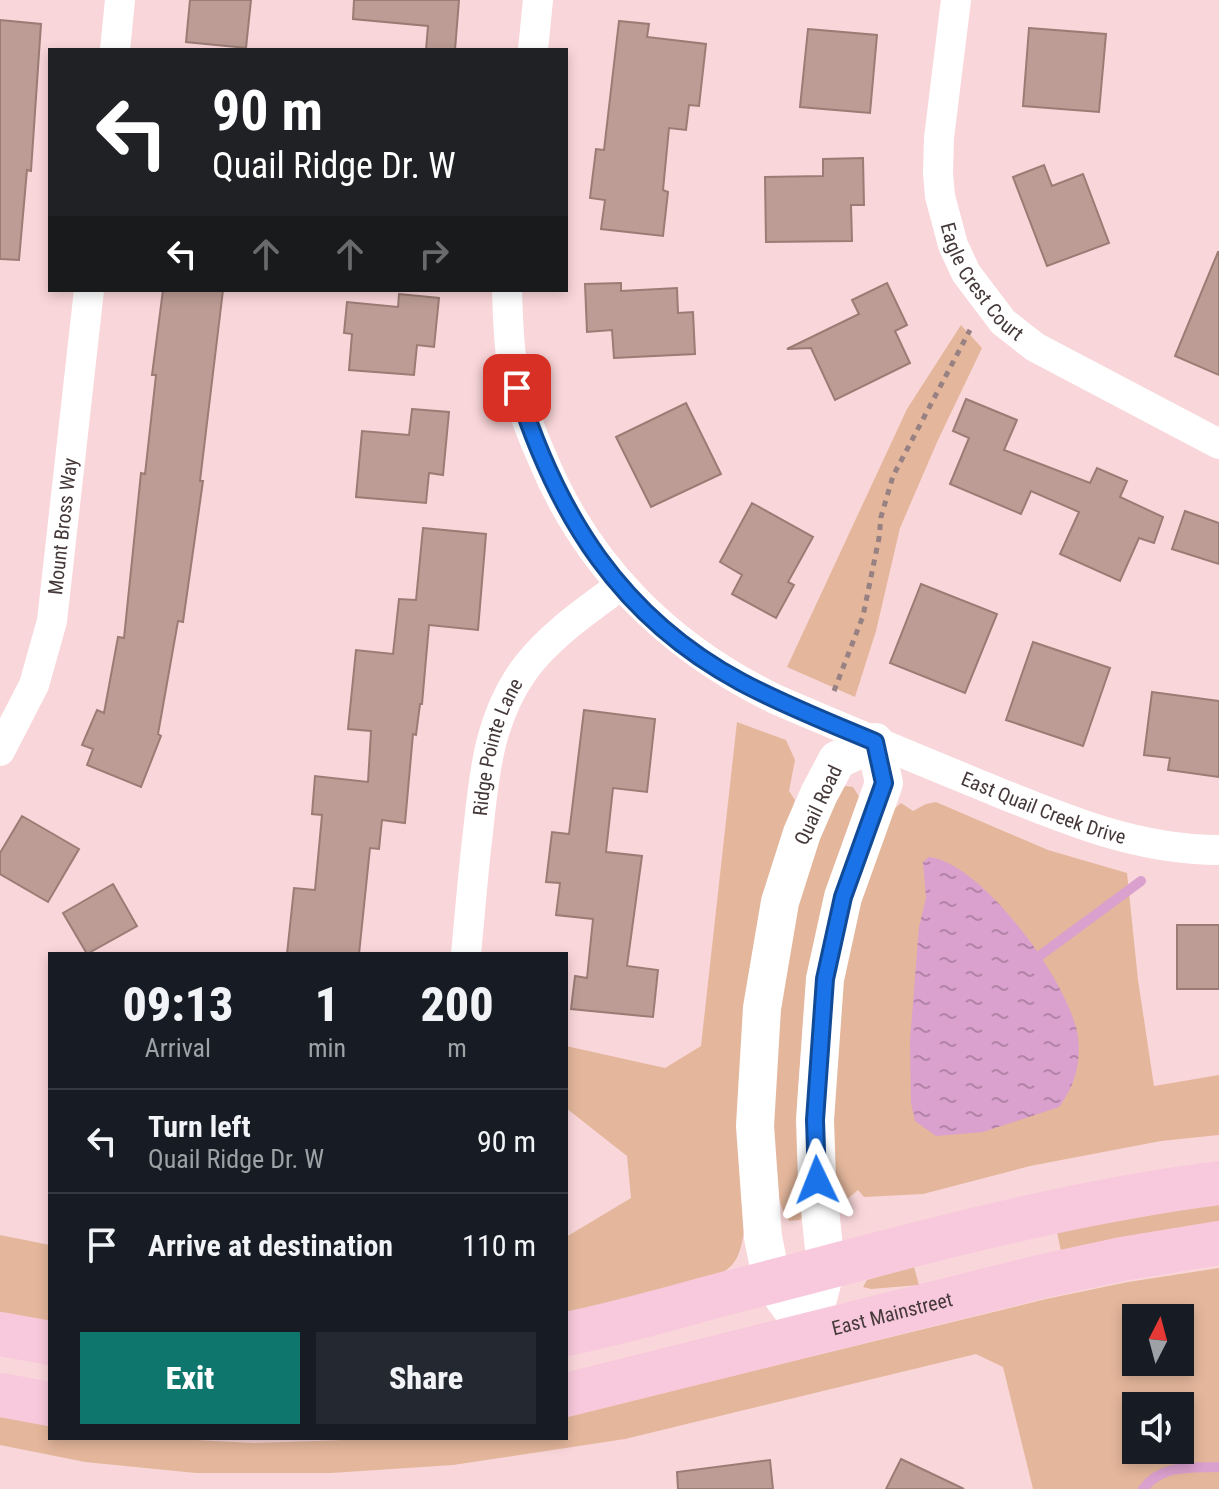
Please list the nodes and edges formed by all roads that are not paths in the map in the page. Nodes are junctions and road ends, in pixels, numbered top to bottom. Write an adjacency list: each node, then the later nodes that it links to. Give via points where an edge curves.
1 (120, 0): 4 (street)
2 (538, 0): 5 (street)
3 (956, 0): 8 (street, Eagle Crest Court, via 938,173 953,245 966,273 1003,322 1035,347)
4 (115, 48)
5 (533, 48)
6 (89, 292): 11 (street, Mount Bross Way, via 52,621 34,685)
7 (507, 292): 9 (street, East Quail Creek Drive, via 512,367 532,435 572,520)
8 (1219, 444)
9 (620, 586): 10 (street, East Quail Creek Drive, via 662,627 739,682); 13 (street, Ridge Pointe Lane, via 551,640 521,676 498,717 482,793)
10 (875, 742): 12 (street, East Quail Creek Drive, via 1092,829 1181,848); 16 (street, via 884,783 836,923 822,1008 815,1120); 17 (street, Quail Road, via 837,760 802,833 774,928 762,1008 755,1126 763,1237)
11 (0, 751)
12 (1219, 850)
13 (466, 952)
14 (1219, 1183): 16 (main road, via 1097,1203)
15 (1219, 1243): 18 (main road, East Mainstreet, via 1084,1266)
16 (826, 1268): 17 (main road); 18 (street)
17 (772, 1282): 18 (street, Quail Road); 20 (main road)
18 (809, 1333): 22 (main road, East Mainstreet)
19 (0, 1334): 21 (main road)
20 (568, 1334)
21 (48, 1343)
22 (568, 1394)
23 (0, 1395): 24 (main road)
24 (48, 1404)

